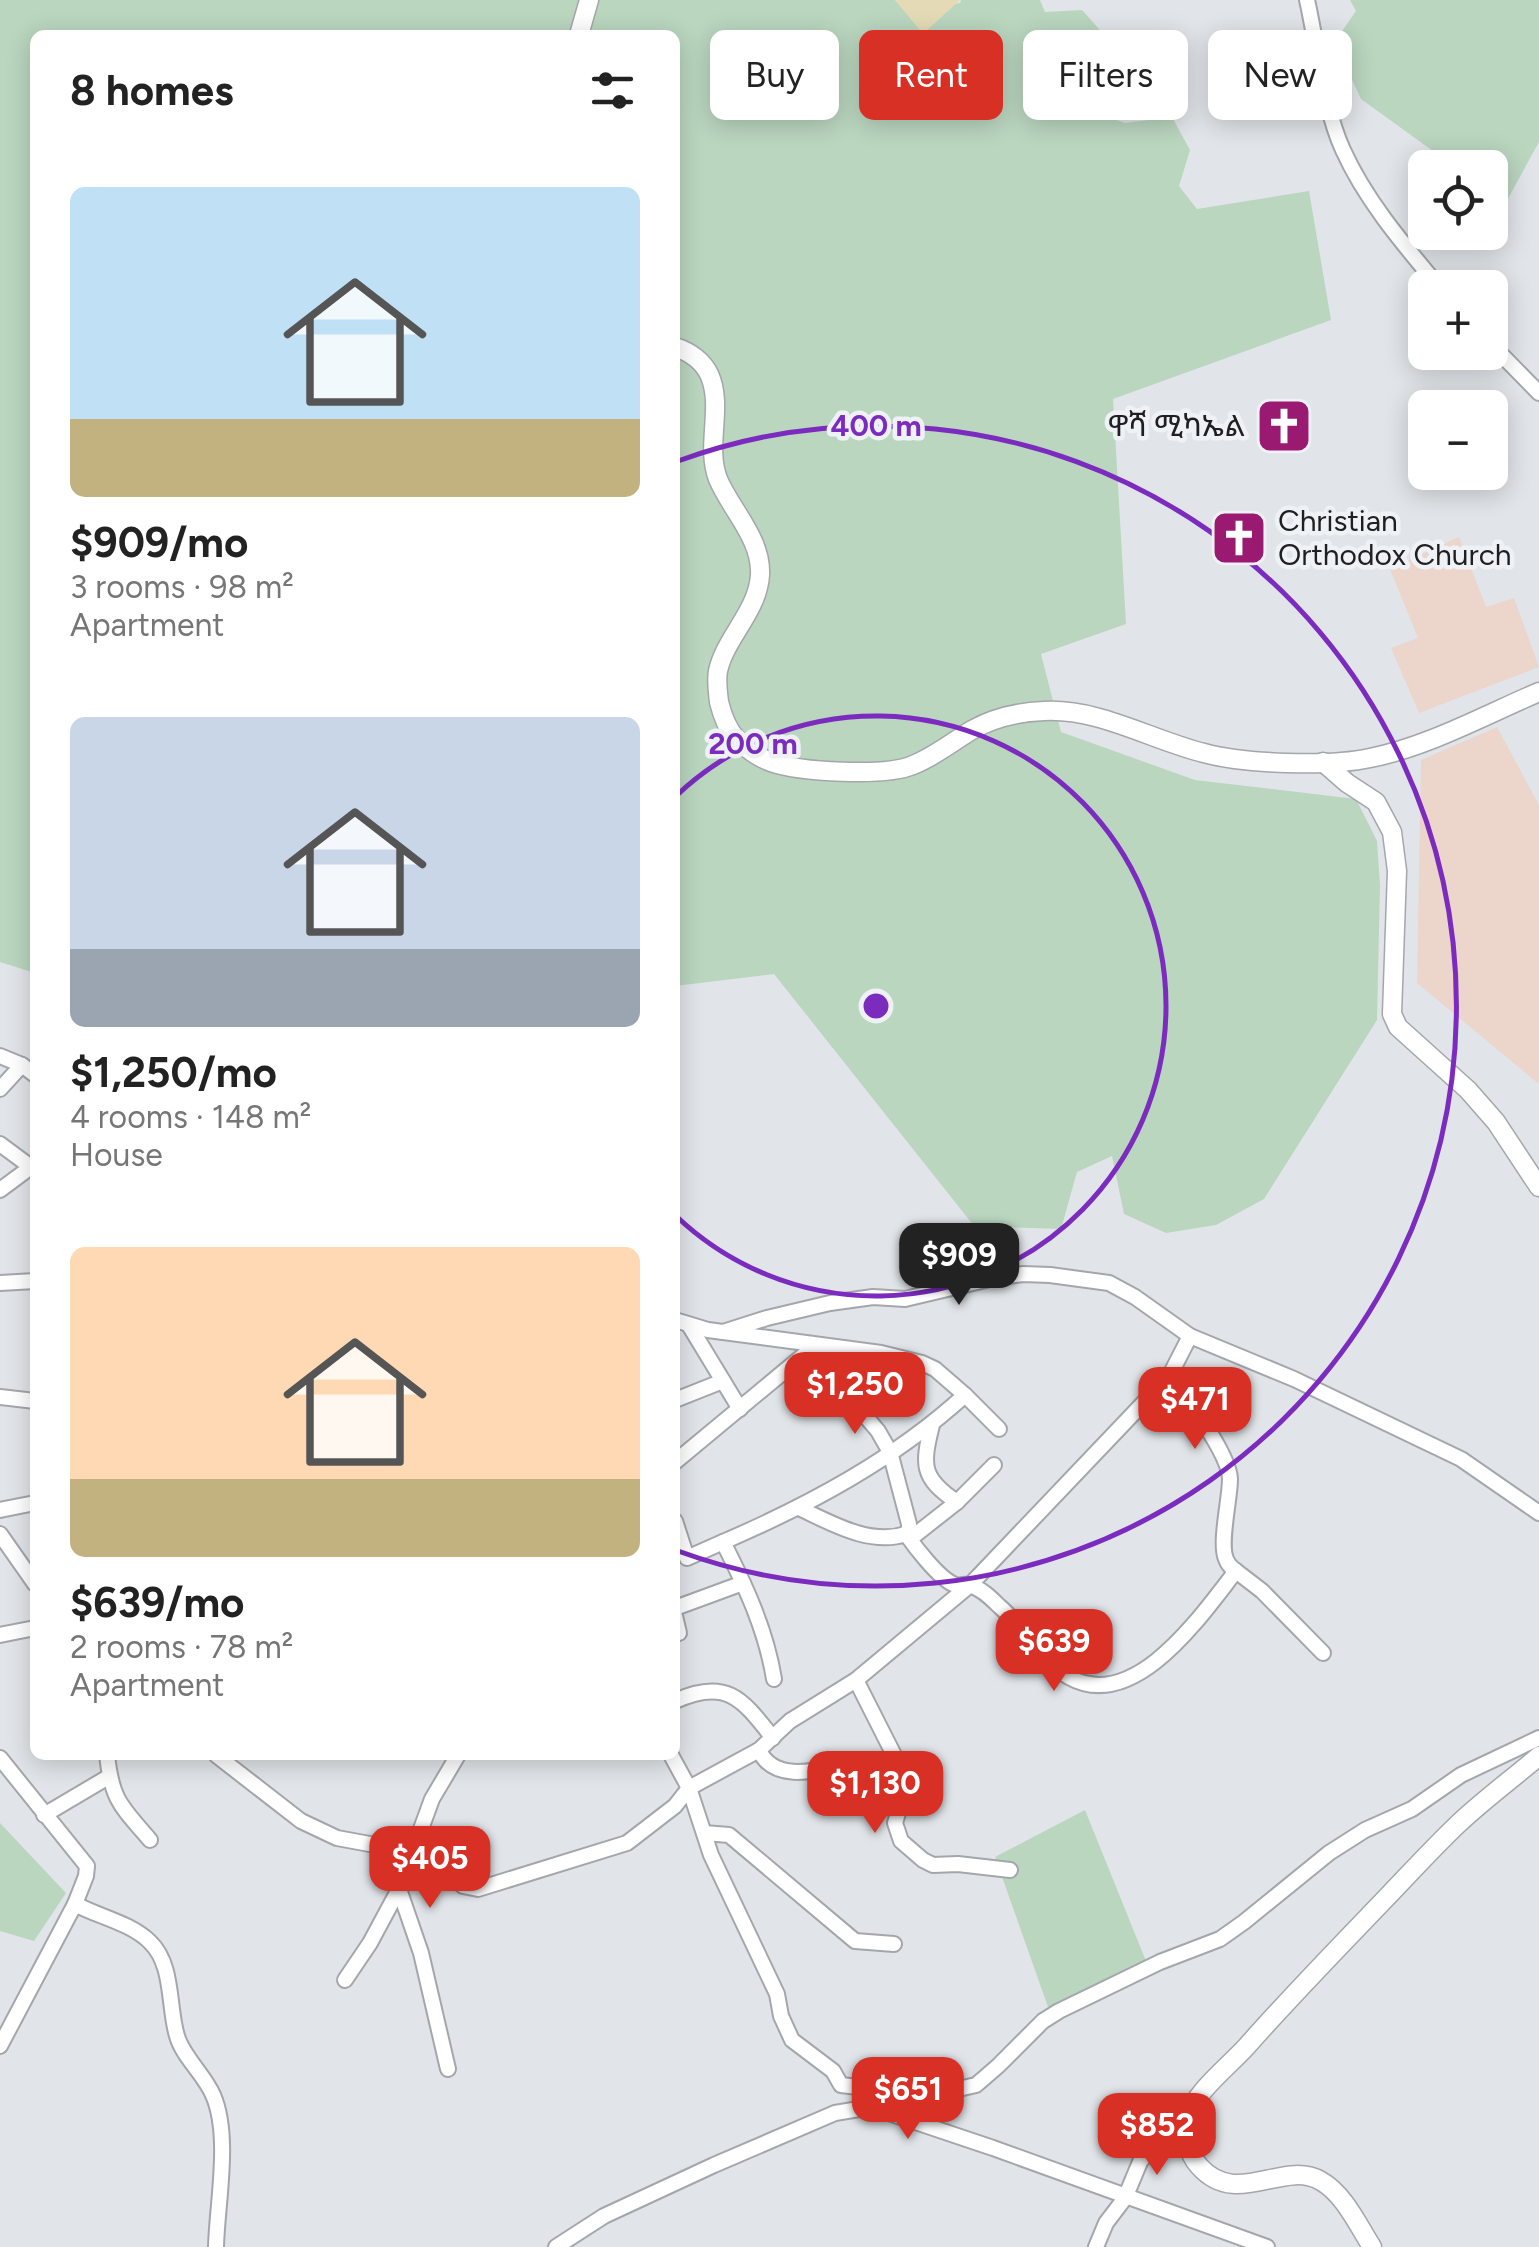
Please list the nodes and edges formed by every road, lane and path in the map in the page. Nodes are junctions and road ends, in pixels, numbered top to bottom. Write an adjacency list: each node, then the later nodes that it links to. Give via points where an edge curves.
1 (590, 0): 3 (main road)
2 (1307, 0): 4 (street, via 1342,148)
3 (581, 30)
4 (1425, 270)
5 (680, 350): 9 (main road, via 701,360 711,378 718,478 760,562 756,594 718,671 724,720 754,754 785,766 889,772 927,759 974,728 1025,712 1061,710 1228,759)
6 (1508, 362): 7 (street)
7 (1539, 393)
8 (1539, 692): 9 (main road, via 1396,751)
9 (1323, 762): 17 (main road, via 1376,802 1392,832 1398,871 1392,1014 1398,1027 1468,1090)
10 (0, 1056): 11 (street)
11 (22, 1065): 12 (street); 13 (street)
12 (30, 1071)
13 (0, 1089)
14 (0, 1144): 15 (street)
15 (30, 1164)
16 (30, 1168): 18 (street)
17 (1539, 1187)
18 (0, 1190)
19 (30, 1281): 20 (street)
20 (0, 1283)
21 (682, 1322): 22 (street); 26 (street)
22 (723, 1332): 23 (street, via 830,1304 905,1299 1023,1274 1108,1284); 24 (street)
23 (1190, 1336): 25 (street); 41 (street, via 1461,1459)
24 (813, 1348): 27 (street, via 922,1363); 31 (street); 34 (street)
25 (1170, 1375): 46 (street, via 1228,1465 1224,1552); 49 (street)
26 (723, 1381): 29 (street); 31 (street)
27 (964, 1395): 32 (street); 33 (street)
28 (0, 1397): 30 (street)
29 (680, 1398)
30 (30, 1401)
31 (740, 1409): 35 (street)
32 (932, 1425): 34 (street); 37 (street, via 927,1472)
33 (999, 1429)
34 (890, 1452): 39 (street); 43 (street)
35 (680, 1458)
36 (994, 1465): 37 (street)
37 (957, 1502): 43 (street)
38 (30, 1504): 40 (street)
39 (799, 1508): 43 (street, via 854,1532); 44 (street)
40 (0, 1510)
41 (1539, 1513)
42 (0, 1534): 47 (street)
43 (908, 1536): 49 (street, via 950,1582)
44 (723, 1542): 45 (street); 48 (street)
45 (681, 1562)
46 (1236, 1571): 49 (street, via 1172,1648 1128,1680 1094,1685 1059,1670 1008,1613); 53 (street)
47 (30, 1575)
48 (743, 1582): 50 (street); 54 (street)
49 (970, 1585): 55 (street)
50 (680, 1606)
51 (30, 1629): 52 (street)
52 (0, 1635)
53 (1324, 1654)
54 (774, 1679)
55 (856, 1680): 57 (street); 73 (street, via 896,1759 903,1796 895,1823 900,1841 933,1865)
56 (680, 1698): 57 (street, via 725,1692)
57 (774, 1738): 59 (street)
58 (1539, 1738): 70 (street, via 1365,1830 1220,1939 1059,2010 976,2085 954,2090 841,2085 834,2071 792,2040)
59 (759, 1750): 66 (street, via 767,1764 793,1772); 68 (street)
60 (1539, 1756): 80 (main road, via 1458,1823)
61 (0, 1758): 69 (street)
62 (108, 1760): 67 (street)
63 (223, 1760): 72 (street, via 316,1830)
64 (455, 1760): 72 (street)
65 (674, 1760): 68 (street)
66 (854, 1763)
67 (110, 1776): 69 (street); 71 (street, via 116,1800)
68 (689, 1788): 70 (street); 72 (street, via 628,1843 478,1889)
69 (44, 1815): 75 (street, via 87,1866)
70 (704, 1833): 76 (street, via 729,1835 855,1941)
71 (150, 1840)
72 (413, 1852): 74 (street)
73 (1010, 1870)
74 (400, 1888): 77 (street); 79 (street)
75 (80, 1893): 78 (street); 83 (street, via 162,1956 177,2039 219,2116 223,2168)
76 (894, 1944)
77 (345, 1980)
78 (0, 2046)
79 (448, 2069)
80 (1199, 2096): 81 (street, via 1140,2162); 87 (main road, via 1186,2132 1200,2169 1246,2185 1309,2175 1340,2198)
81 (1125, 2198): 82 (street); 84 (street, via 871,2108 835,2114 714,2165 604,2216); 85 (street)
82 (1235, 2241): 86 (street)
83 (216, 2247)
84 (556, 2247)
85 (1096, 2247)
86 (1266, 2247)
87 (1372, 2247)

